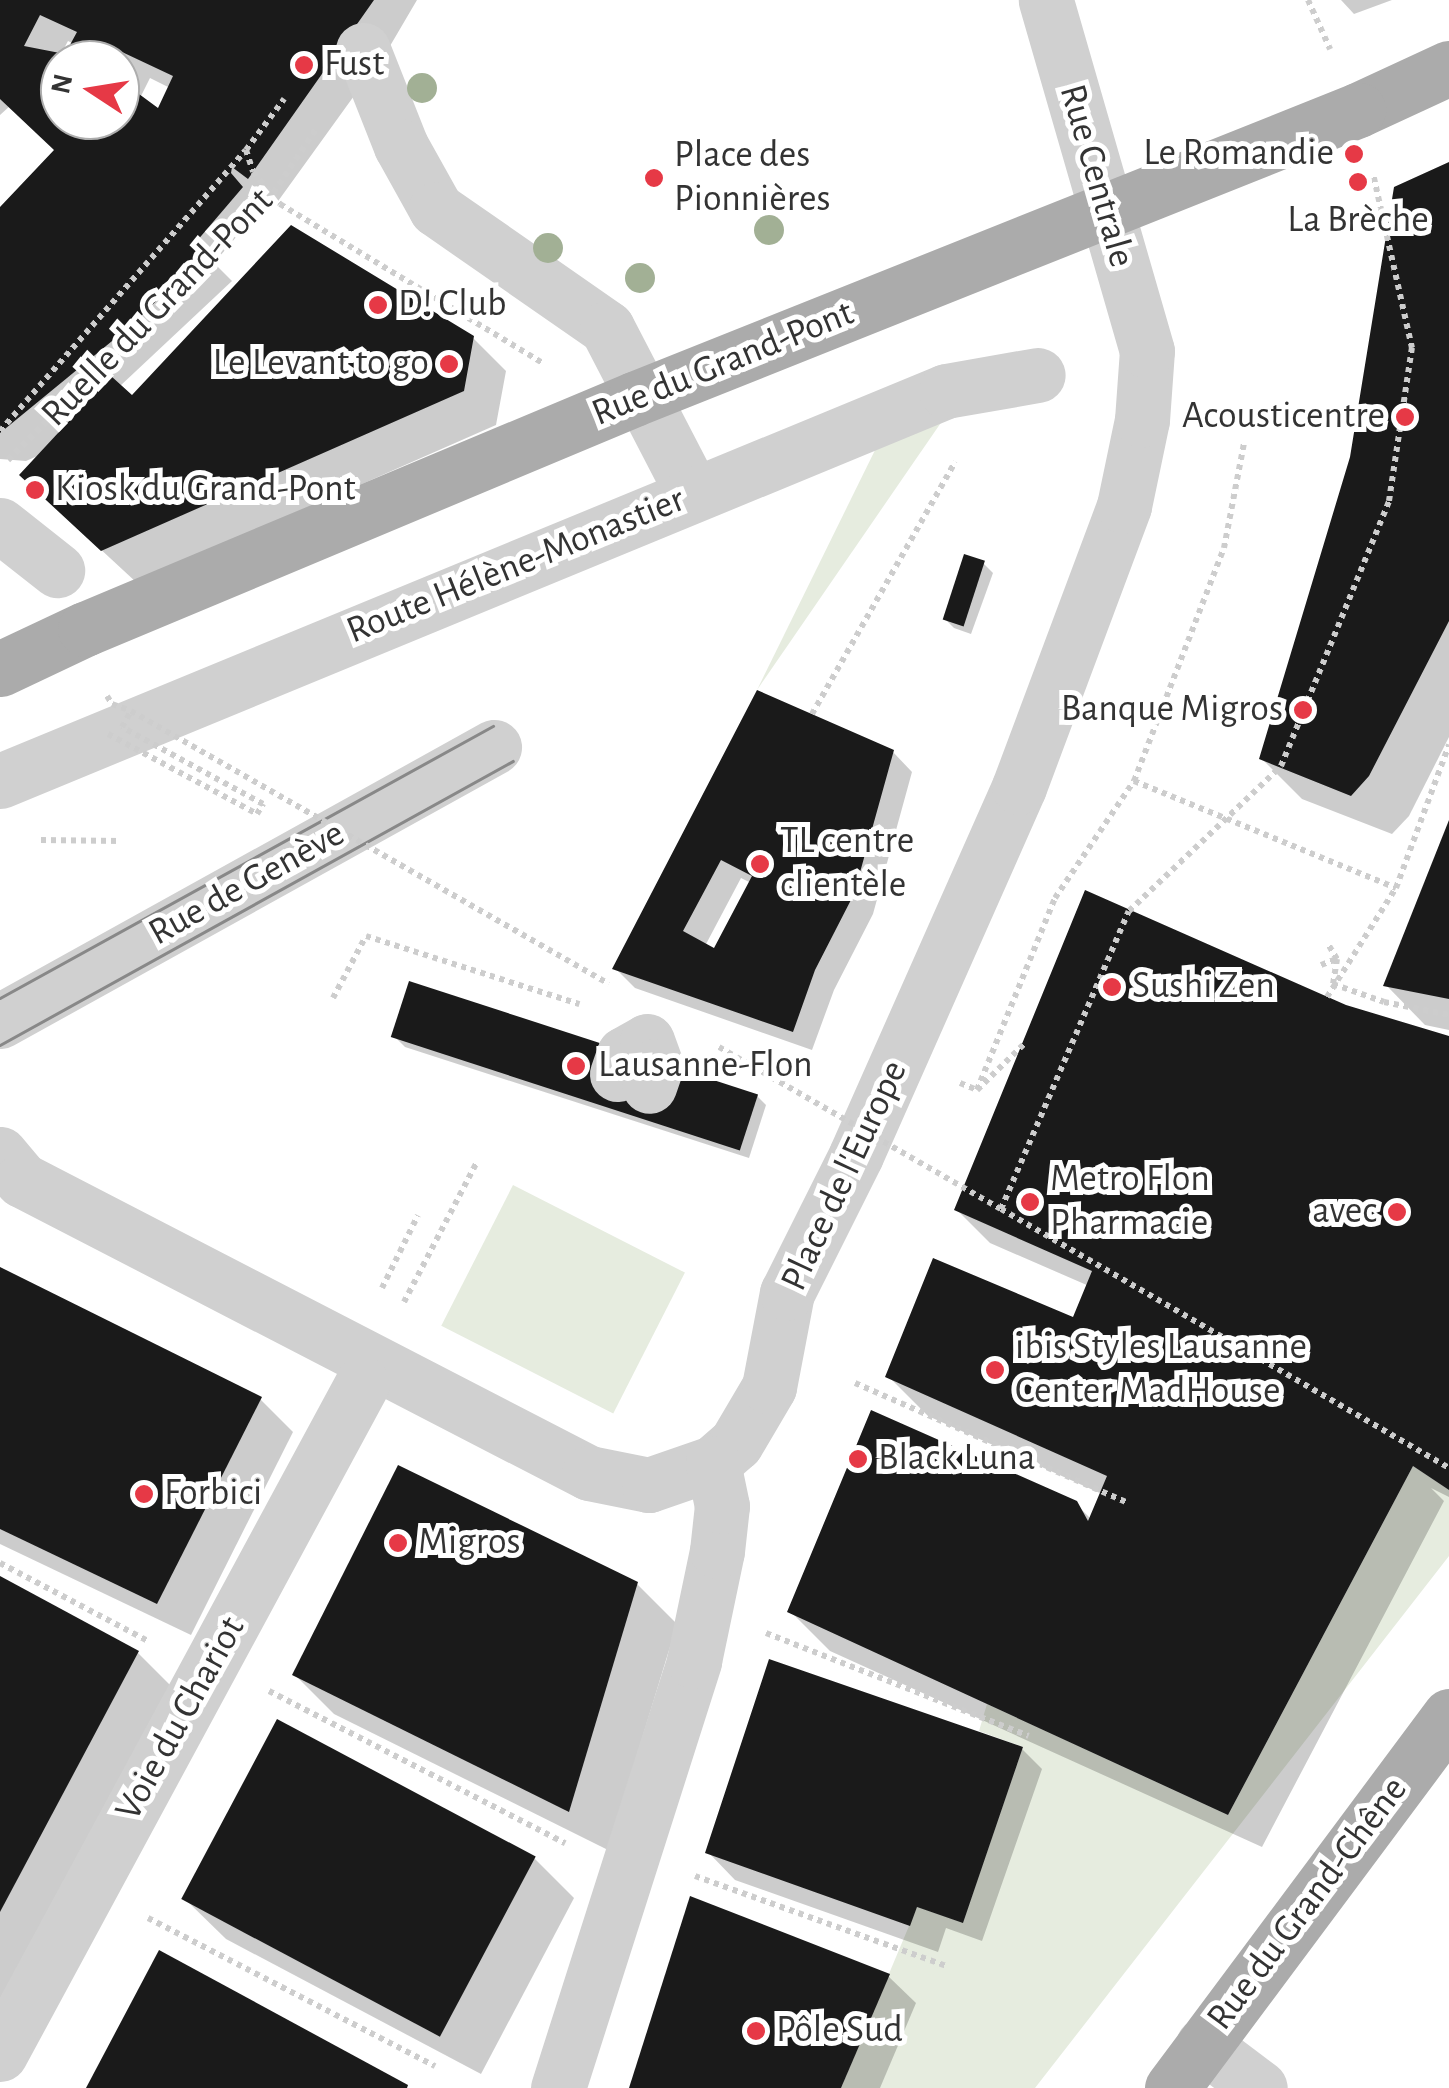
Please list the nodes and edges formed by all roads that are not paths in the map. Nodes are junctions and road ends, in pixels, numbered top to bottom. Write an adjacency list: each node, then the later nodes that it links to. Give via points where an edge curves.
1 (1046, 0): 4 (street, Rue Centrale)
2 (363, 50): 6 (street, via 401,146 436,209 608,328)
3 (1449, 68): 9 (main road, Rue du Grand-Pont, bridge, via 634,399)
4 (1147, 351): 15 (street, Place de l'Europe, via 1142,420 1124,506 1089,609 1019,787 788,1294 769,1387 736,1443)
5 (1038, 375): 6 (street, Route Hélène-Monastier, via 946,391)
6 (692, 494): 11 (street, Route Hélène-Monastier, via 115,714)
7 (0, 524): 8 (street)
8 (57, 570)
9 (0, 669)
10 (494, 747): 12 (street, Rue de Genève)
11 (0, 781)
12 (0, 1022)
13 (0, 1154): 15 (street, Place de l'Europe, via 22,1180 589,1474 648,1485)
14 (362, 1384): 18 (street, Voie du Chariot)
15 (713, 1463): 19 (street, via 722,1506 694,1661)
16 (1449, 1716): 17 (main road, Rue du Grand-Chêne)
17 (1203, 2044): 20 (main road, Rue du Grand-Chêne); 21 (street)
18 (0, 2054)
19 (558, 2088)
20 (1172, 2088)
21 (1260, 2088)

